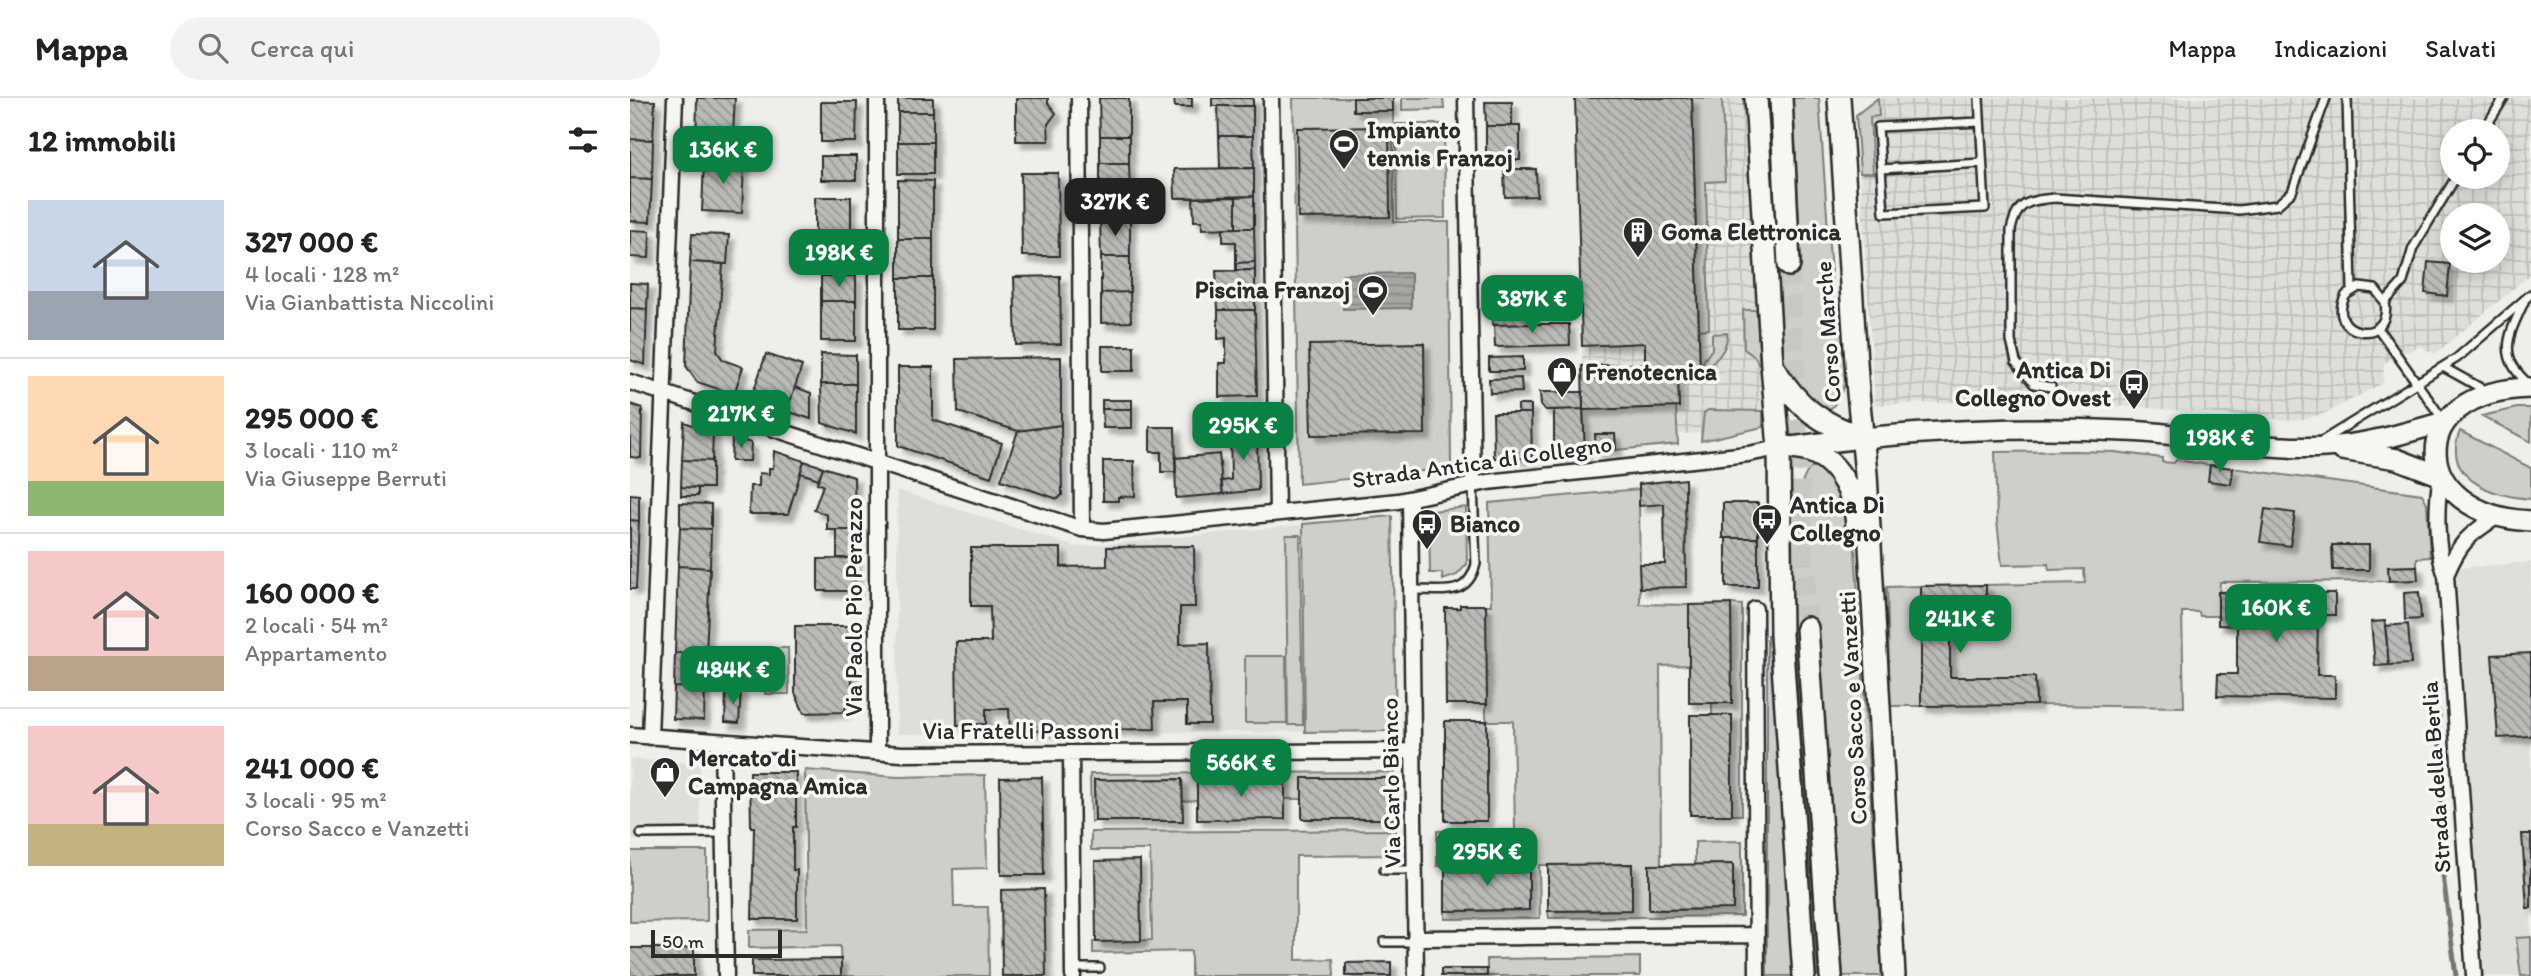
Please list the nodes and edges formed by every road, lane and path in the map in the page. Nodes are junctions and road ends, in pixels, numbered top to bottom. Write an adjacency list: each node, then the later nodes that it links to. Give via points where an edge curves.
1 (676, 98): 30 (street)
2 (877, 98): 35 (street, Via Paolo Pio Perazzo)
3 (1079, 98): 42 (street)
4 (1271, 98): 39 (street)
5 (1466, 98): 37 (street)
6 (1756, 98): 23 (main road)
7 (1781, 98): 18 (main road, Corso Marche)
8 (1839, 98): 32 (main road, Corso Marche)
9 (1979, 98): 14 (lane)
10 (2326, 98): 27 (lane, via 2291,192 2277,205 2239,210 2054,198 2028,201 2014,213 2011,341 2016,362 2034,384)
11 (2347, 98): 19 (lane)
12 (2504, 98): 13 (lane)
13 (2491, 119)
14 (1980, 122): 15 (lane); 16 (lane, via 1878,127)
15 (1983, 163): 16 (lane); 16 (lane, via 1985,208 1884,213)
16 (1881, 169)
17 (2449, 189): 21 (lane, via 2413,248 2403,282)
18 (1789, 265)
19 (2352, 289): 21 (lane, via 2375,289); 22 (lane, via 2340,309 2345,324 2359,332)
20 (2528, 296): 24 (lane); 28 (lane, via 2509,336 2509,356 2514,372)
21 (2385, 302): 22 (lane, via 2385,318)
22 (2377, 327): 26 (lane)
23 (1772, 365): 32 (main road, via 1787,389 1814,416); 34 (main road)
24 (2443, 367): 26 (lane); 29 (lane)
25 (630, 382): 30 (street, Strada Antica di Collegno)
26 (2418, 384): 31 (lane); 33 (lane)
27 (2051, 387)
28 (2531, 387): 29 (main road)
29 (2489, 392): 31 (main road, via 2464,404)
30 (664, 394): 35 (street, Strada Antica di Collegno); 49 (street)
31 (2444, 422): 33 (main road, Strada Antica di Collegno, via 2388,438); 36 (main road, via 2436,447)
32 (1862, 437): 33 (main road, Strada Antica di Collegno, via 2068,429); 34 (main road, Strada Antica di Collegno); 43 (main road, Corso Sacco e Vanzetti)
33 (2319, 447): 36 (main road, Strada Antica di Collegno, via 2397,459)
34 (1783, 448): 37 (street, Strada Antica di Collegno); 43 (main road, via 1815,453 1839,476 1852,496 1858,537); 66 (main road, via 1781,635)
35 (876, 463): 42 (street, Strada Antica di Collegno); 52 (street, Via Paolo Pio Perazzo)
36 (2441, 476): 40 (main road, via 2464,500); 44 (street, Strada della Berlia, via 2437,499)
37 (1473, 485): 38 (street, Strada Antica di Collegno); 45 (lane, via 1473,576 1456,589)
38 (1410, 499): 39 (street, Strada Antica di Collegno); 45 (street, Via Carlo Bianco)
39 (1277, 512): 42 (street, Strada Antica di Collegno, via 1104,531)
40 (2498, 516): 41 (main road); 44 (street, via 2460,545)
41 (2531, 521)
42 (1082, 529)
43 (1871, 574): 68 (main road, Corso Sacco e Vanzetti)
44 (2445, 575): 69 (street, Strada della Berlia)
45 (1412, 590): 51 (street, Via Carlo Bianco)
46 (1755, 609): 58 (street)
47 (1807, 628): 67 (main road, Corso Sacco e Vanzetti)
48 (630, 735): 49 (street, Via Fratelli Passoni)
49 (650, 737): 50 (street, Via Fratelli Passoni)
50 (722, 742): 52 (street, Via Fratelli Passoni); 54 (street)
51 (1413, 751): 53 (street, Via Fratelli Passoni); 57 (street, Via Carlo Bianco)
52 (877, 752): 53 (street, Via Fratelli Passoni)
53 (1071, 753): 62 (street)
54 (724, 833): 55 (lane); 63 (street)
55 (640, 834)
56 (1384, 870): 57 (lane)
57 (1415, 870): 59 (street, Via Carlo Bianco)
58 (1757, 935): 59 (street); 65 (street)
59 (1415, 940): 60 (lane); 64 (street, Via Carlo Bianco)
60 (1384, 942)
61 (1100, 968): 62 (lane)
62 (1073, 972)
63 (726, 976)
64 (1416, 976)
65 (1757, 976)
66 (1804, 976)
67 (1831, 976)
68 (1894, 976)
69 (2474, 976)

